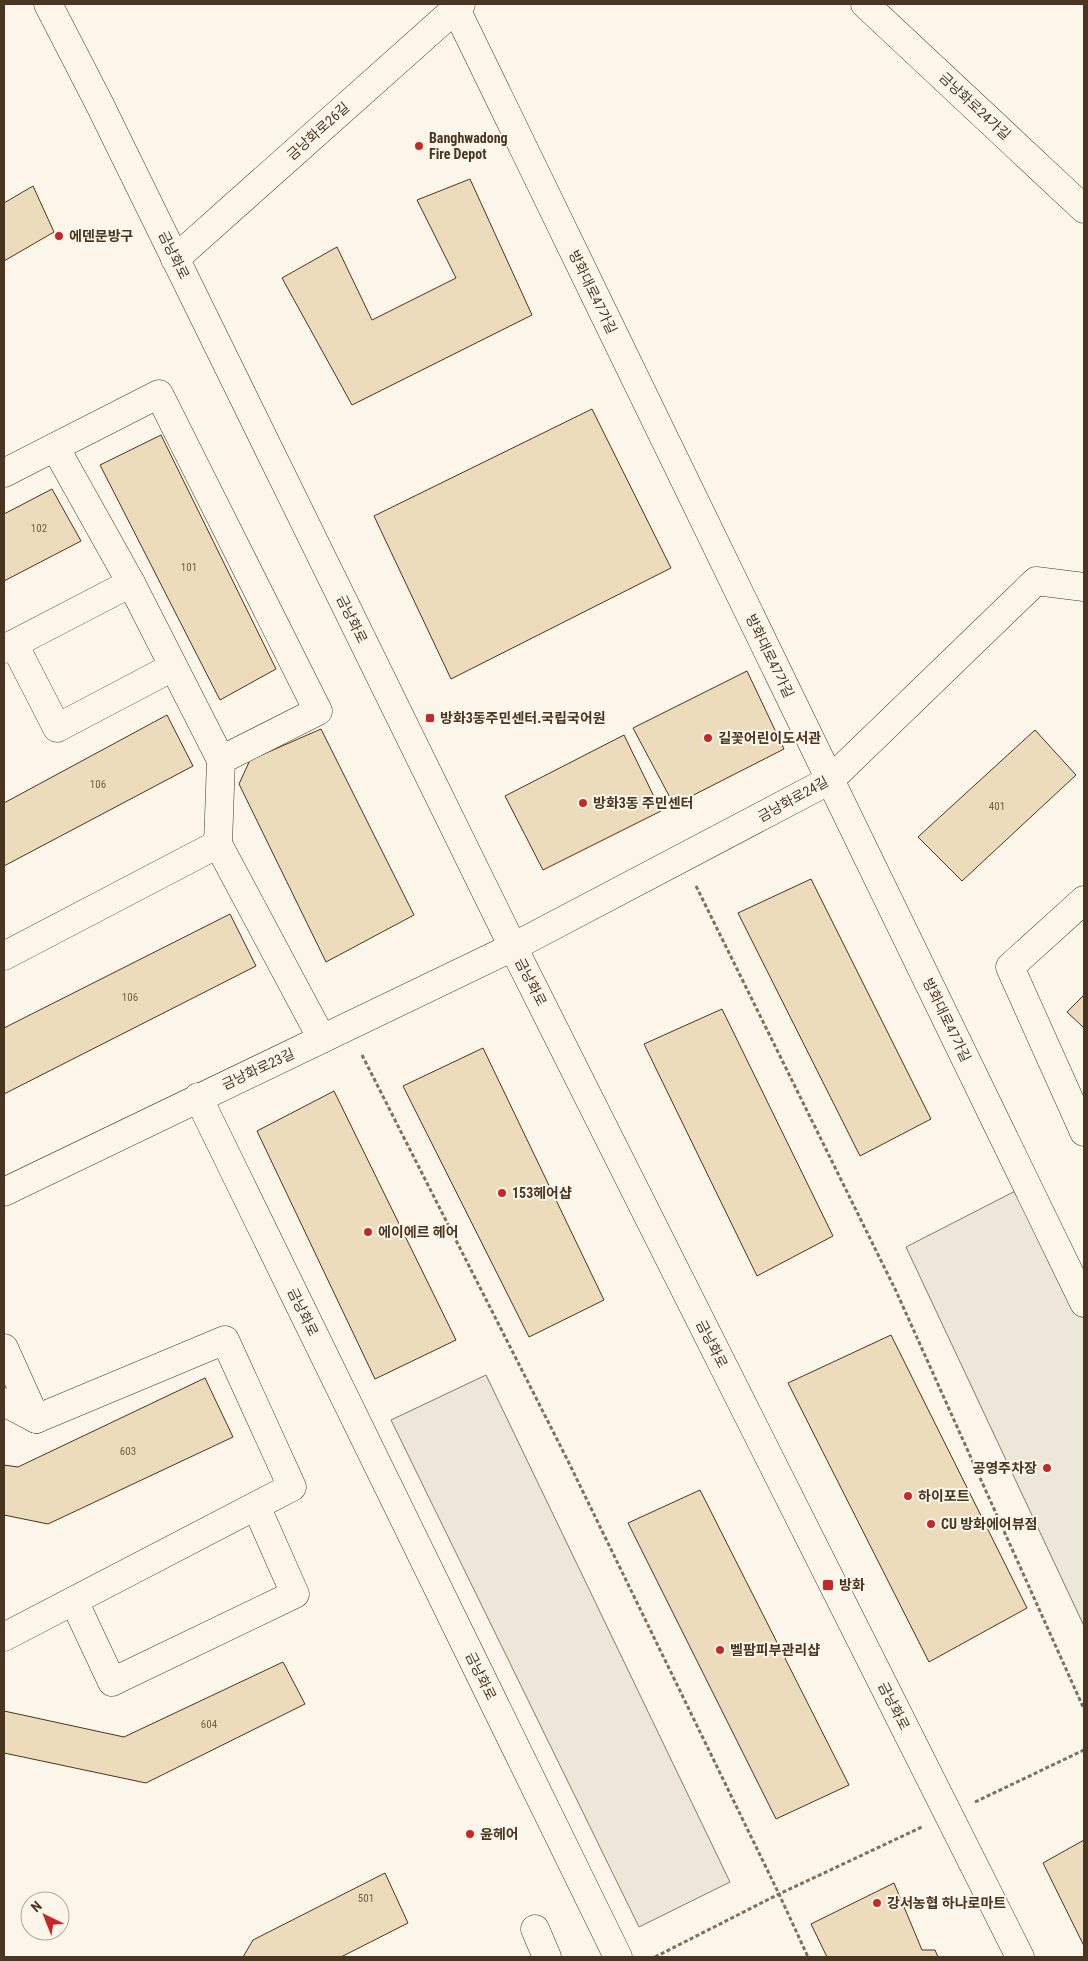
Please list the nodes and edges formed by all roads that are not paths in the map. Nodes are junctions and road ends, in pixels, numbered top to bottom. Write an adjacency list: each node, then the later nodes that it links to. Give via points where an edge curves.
1 (48, 4): 5 (street, 금낭화로)
2 (865, 4): 4 (street, 금낭화로24가길)
3 (458, 6): 5 (street, 금낭화로26길); 13 (street, 방화대로47가길)
4 (1084, 209)
5 (175, 259): 16 (street, 금낭화로)
6 (55, 447): 7 (street); 8 (street); 12 (street, via 159,394 318,711)
7 (4, 473)
8 (131, 584): 10 (street); 11 (street)
9 (1084, 587): 13 (street, 금낭화로24길, via 1036,581)
10 (9, 647): 11 (street, via 57,728)
11 (174, 667): 12 (street)
12 (221, 760): 14 (street)
13 (830, 780): 16 (street, 금낭화로24길); 22 (street, 방화대로47가길)
14 (218, 844): 17 (street); 18 (street)
15 (1084, 900): 20 (street, via 1010,967)
16 (513, 947): 18 (street, 금낭화로23길); 32 (street, 금낭화로)
17 (4, 956)
18 (322, 1039): 19 (street, 금낭화로23길)
19 (198, 1097): 21 (street, 금낭화로23길); 31 (street, 금낭화로)
20 (1084, 1132)
21 (4, 1192)
22 (1084, 1303)
23 (4, 1348): 25 (street)
24 (4, 1402): 25 (street)
25 (36, 1419): 26 (street, via 224,1340 292,1487)
26 (256, 1506): 27 (street); 27 (street, via 295,1594 112,1682)
27 (74, 1601): 28 (street)
28 (4, 1637)
29 (535, 1929): 30 (street)
30 (547, 1957)
31 (618, 1957)
32 (1020, 1957)

